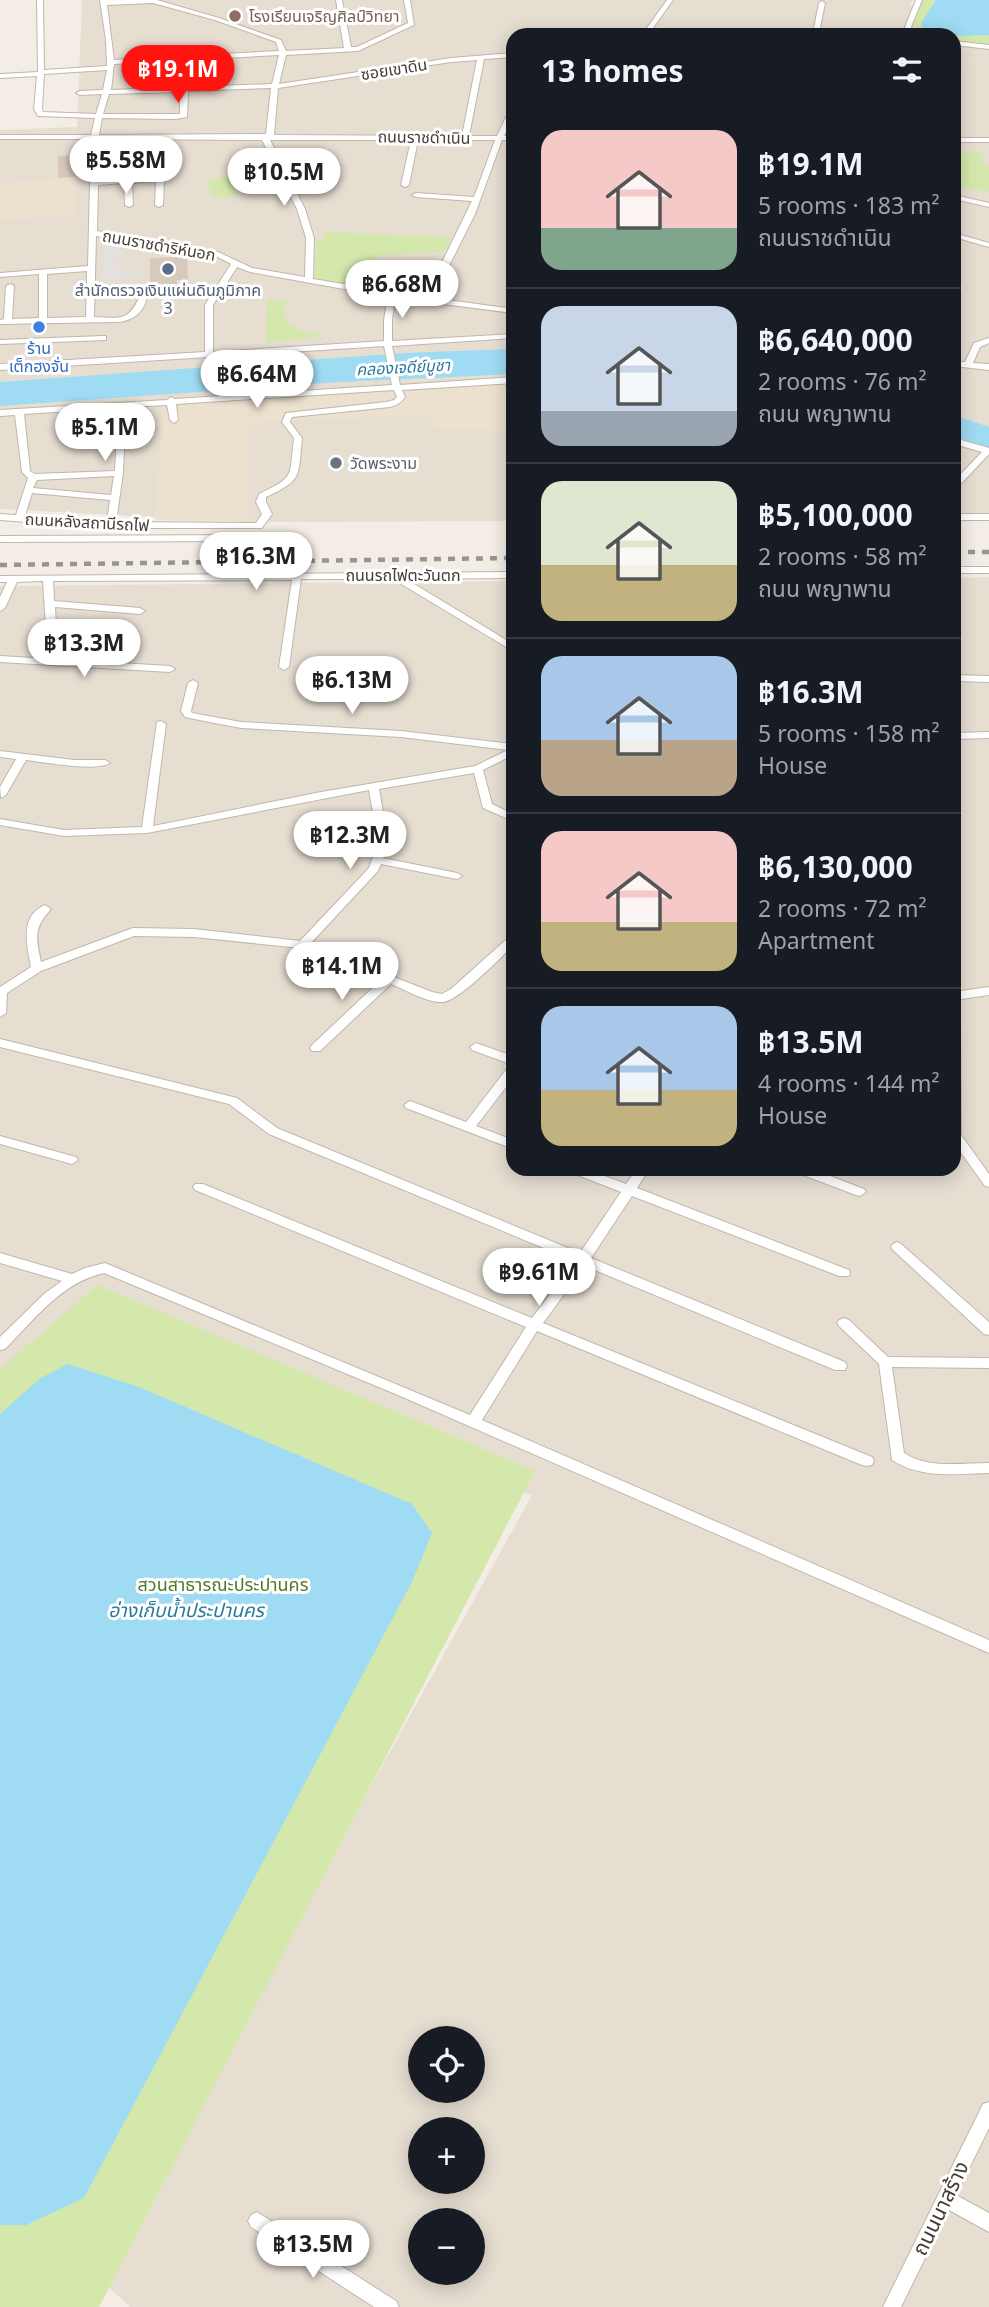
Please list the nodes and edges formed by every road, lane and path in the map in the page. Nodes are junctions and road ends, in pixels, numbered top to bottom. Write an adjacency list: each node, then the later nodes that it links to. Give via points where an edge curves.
1 (40, 0): 18 (street)
2 (339, 0): 13 (street)
3 (407, 0): 13 (street, via 412,24 365,47)
4 (670, 0): 8 (street)
5 (919, 0): 10 (street)
6 (103, 1): 14 (street, via 150,1 211,17 277,39); 17 (street)
7 (822, 3): 9 (street)
8 (650, 28)
9 (817, 28)
10 (908, 28)
11 (961, 44): 12 (street)
12 (989, 47)
13 (348, 50): 14 (street)
14 (284, 53): 17 (street); 20 (street)
15 (506, 55): 16 (street, ซอยเขาดิน)
16 (481, 57): 20 (street, ซอยเขาดิน); 30 (street)
17 (110, 65): 18 (street); 23 (street)
18 (40, 73): 19 (street); 24 (street, via 41,114)
19 (0, 76)
20 (277, 86): 21 (street, ซอยเขาดิน); 27 (street)
21 (184, 90): 23 (street, ซอยเขาดิน); 24 (street, via 184,115)
22 (80, 93): 23 (street, ซอยเขาดิน)
23 (105, 93): 24 (street)
24 (97, 116): 26 (street)
25 (506, 124): 31 (street)
26 (92, 136): 27 (street, ถนนราชดำเนิน); 28 (street, ถนนราชดำเนิน); 36 (street)
27 (267, 136): 29 (street, ถนนราชดำเนิน); 51 (street, via 310,238)
28 (0, 137)
29 (415, 137): 30 (street, ถนนราชดำเนิน); 37 (street)
30 (464, 137): 31 (street, ถนนราชดำเนิน)
31 (499, 138): 32 (street, ถนนราชดำเนิน); 39 (street)
32 (506, 138)
33 (961, 140): 34 (street)
34 (989, 140)
35 (128, 181): 36 (street); 41 (street); 42 (street, via 160,179)
36 (94, 183): 44 (street)
37 (405, 185)
38 (416, 195): 39 (street)
39 (476, 199): 55 (street)
40 (961, 199): 43 (street)
41 (129, 205)
42 (159, 205)
43 (989, 205)
44 (93, 233): 47 (street, ถนนราชดำริห์นอก, via 218,254); 48 (street)
45 (961, 237): 46 (street)
46 (989, 245)
47 (235, 264): 51 (street, ถนนราชดำริห์นอก); 65 (street, via 209,305)
48 (91, 268): 49 (street); 57 (street)
49 (43, 272): 50 (street); 58 (street)
50 (0, 275)
51 (309, 280): 53 (street, ถนนราชดำริห์นอก)
52 (10, 286): 59 (street)
53 (392, 295): 55 (street, ถนนราชดำริห์นอก); 64 (street, via 386,322)
54 (144, 296): 57 (street, via 134,317)
55 (428, 300): 56 (street, ถนนราชดำริห์นอก)
56 (506, 310)
57 (90, 319): 58 (street)
58 (43, 320): 59 (street)
59 (4, 321)
60 (506, 337): 64 (street)
61 (103, 338): 63 (street)
62 (989, 340): 67 (street, via 977,345)
63 (0, 342)
64 (389, 347): 65 (street); 71 (street)
65 (209, 354): 68 (street)
66 (961, 364): 67 (street)
67 (968, 365): 69 (street)
68 (0, 367)
69 (989, 367)
70 (506, 380): 71 (street)
71 (395, 381): 72 (street); 91 (street, via 401,397 397,402 289,415 286,422 298,438 294,476 262,496 267,514)
72 (171, 400): 73 (street); 76 (street)
73 (122, 404): 74 (street); 81 (street)
74 (19, 411): 75 (street); 82 (street, via 26,472)
75 (0, 413)
76 (174, 420)
77 (961, 443): 78 (street)
78 (988, 451): 80 (street)
79 (961, 470): 80 (street)
80 (967, 472): 83 (street)
81 (119, 473): 82 (street); 85 (street)
82 (33, 477): 84 (street)
83 (961, 478)
84 (28, 491): 85 (street); 89 (street)
85 (116, 498): 90 (street)
86 (0, 517): 89 (street, ถนนหลังสถานีรถไฟ)
87 (961, 517): 88 (street)
88 (989, 517)
89 (20, 518): 90 (street, ถนนหลังสถานีรถไฟ)
90 (111, 525): 91 (street, ถนนหลังสถานีรถไฟ)
91 (259, 526)
92 (0, 539): 93 (street, via 261,538 274,541)
93 (276, 549)
94 (506, 569): 97 (street)
95 (961, 570): 96 (street)
96 (989, 570)
97 (0, 573)
98 (506, 575): 100 (street, ถนนรถไฟตะวันตก)
99 (297, 576): 100 (street, ถนนรถไฟตะวันตก); 103 (street, ถนนรถไฟตะวันตก); 110 (street)
100 (395, 576): 108 (street)
101 (0, 579): 102 (street, ถนนรถไฟตะวันตก)
102 (13, 579): 103 (street, ถนนรถไฟตะวันตก); 105 (street)
103 (48, 579): 104 (street)
104 (52, 604): 106 (street); 107 (street, via 51,627)
105 (0, 608)
106 (140, 611)
107 (67, 641)
108 (506, 644)
109 (0, 659): 111 (street)
110 (284, 667)
111 (170, 669)
112 (961, 678): 113 (street)
113 (989, 679)
114 (193, 684): 118 (street, via 189,715)
115 (161, 724): 128 (street)
116 (961, 736): 117 (street)
117 (989, 736)
118 (506, 748)
119 (506, 753): 123 (street)
120 (0, 754): 121 (street)
121 (22, 759): 122 (street); 125 (street)
122 (105, 763)
123 (478, 769): 124 (street); 126 (street, via 487,806)
124 (374, 788): 128 (street); 129 (street, via 383,841)
125 (2, 795)
126 (506, 815)
127 (0, 822): 128 (street, via 64,833)
128 (147, 830)
129 (377, 860): 130 (street); 132 (street, via 374,869)
130 (457, 876)
131 (45, 909): 134 (street, via 33,920)
132 (303, 945): 134 (street, via 194,933 133,932); 135 (street)
133 (506, 946): 135 (street, via 443,998)
134 (37, 968): 137 (street)
135 (389, 979): 142 (street)
136 (989, 991): 138 (street)
137 (1, 992): 139 (street)
138 (961, 995)
139 (0, 1013)
140 (0, 1043): 160 (street, via 233,1101 272,1131)
141 (476, 1047): 143 (street)
142 (316, 1048)
143 (506, 1058)
144 (506, 1078): 146 (street)
145 (410, 1105): 146 (street)
146 (468, 1128): 148 (street)
147 (0, 1140): 150 (street)
148 (506, 1142)
149 (961, 1144): 154 (street)
150 (72, 1160)
151 (592, 1176): 156 (street)
152 (638, 1176): 156 (street)
153 (818, 1176): 157 (street)
154 (989, 1183)
155 (199, 1187): 164 (street)
156 (628, 1190): 160 (street); 161 (street)
157 (860, 1192)
158 (897, 1247): 165 (street)
159 (0, 1258): 162 (street)
160 (582, 1261): 164 (street); 169 (street)
161 (844, 1273)
162 (72, 1279): 166 (street); 170 (street, via 87,1270 105,1268)
163 (844, 1323): 167 (street)
164 (534, 1325): 170 (street); 171 (street)
165 (989, 1331)
166 (0, 1345)
167 (886, 1362): 168 (street); 172 (street, via 897,1456 923,1467)
168 (989, 1363)
169 (840, 1366)
170 (473, 1422): 173 (street)
171 (867, 1461)
172 (989, 1468)
173 (989, 1647)
174 (989, 2110): 175 (street, ถนนนาสร้าง)
175 (945, 2198): 177 (street); 179 (street, ถนนนาสร้าง)
176 (257, 2221): 178 (street)
177 (989, 2223)
178 (390, 2307)
179 (892, 2307)

